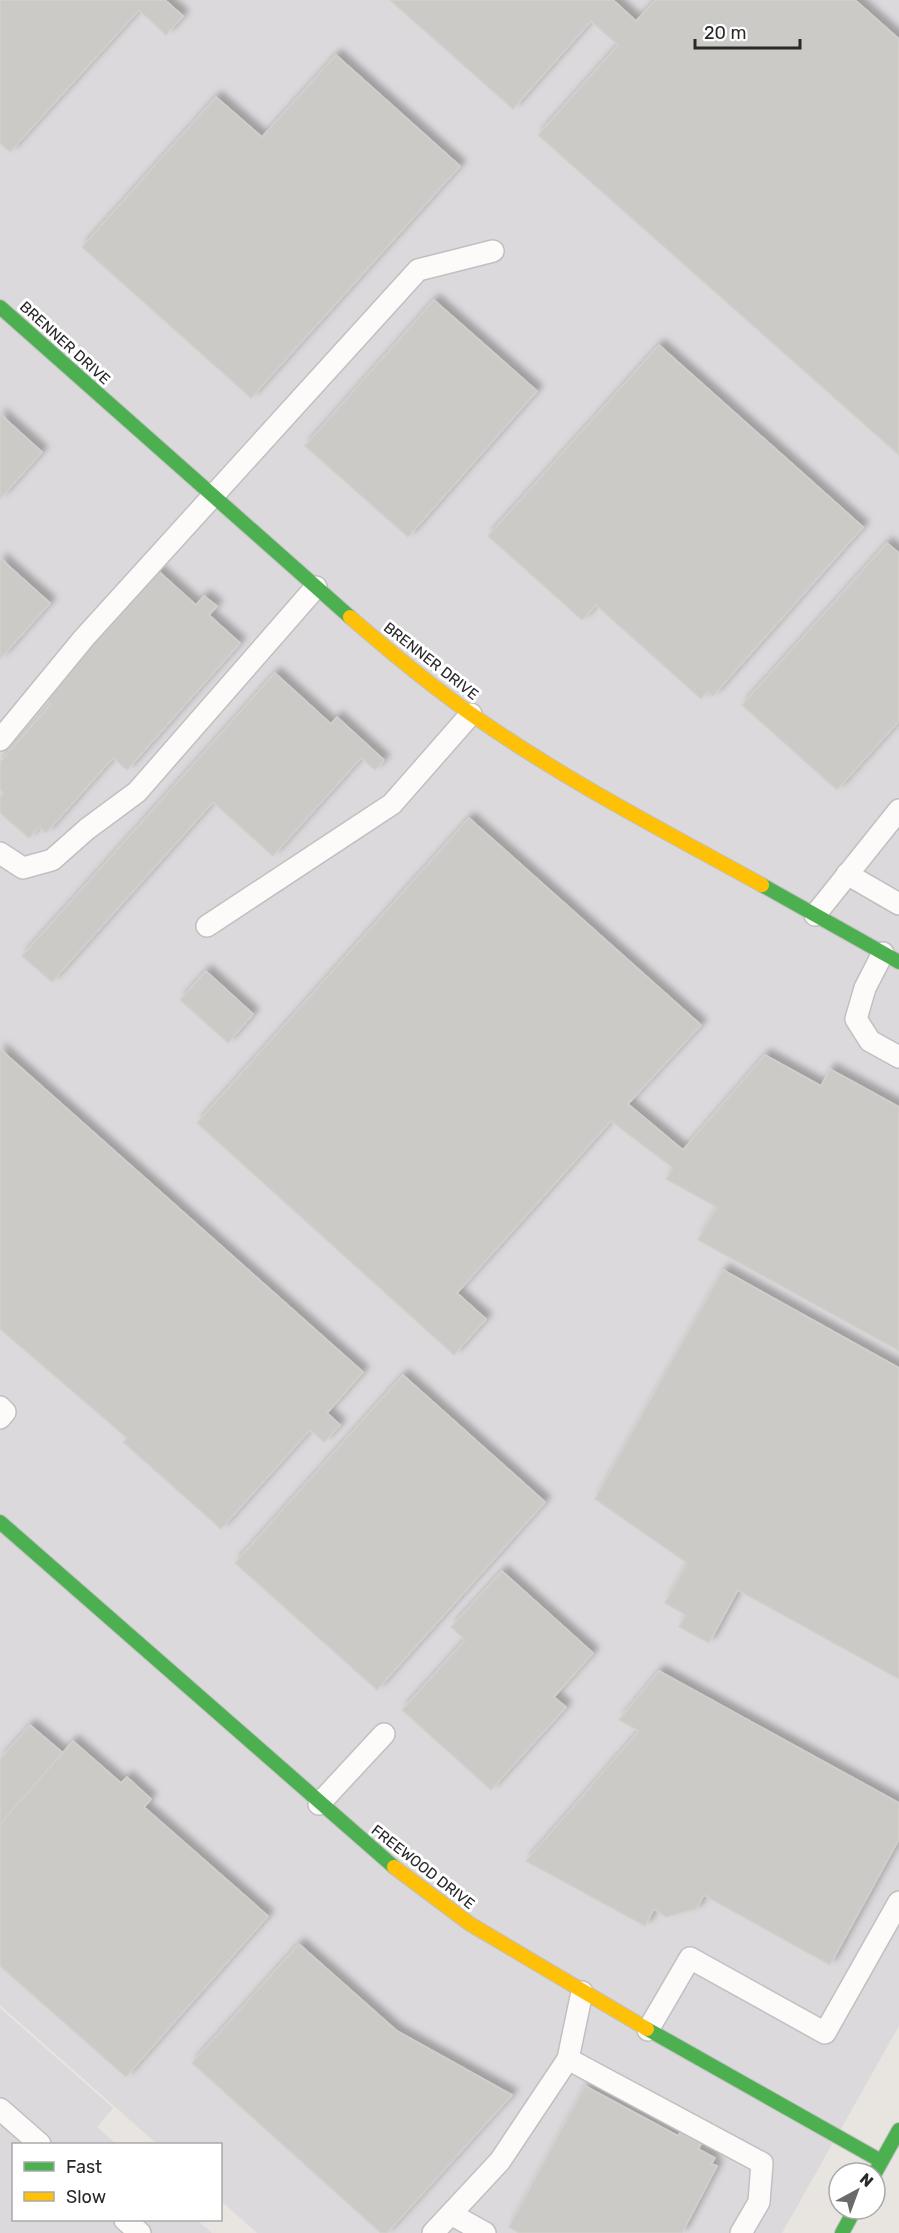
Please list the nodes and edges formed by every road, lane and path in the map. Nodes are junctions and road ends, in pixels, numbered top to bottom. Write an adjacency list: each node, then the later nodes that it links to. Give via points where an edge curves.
1 (494, 251): 3 (lane, via 418,270)
2 (0, 307): 3 (street, BRENNER DRIVE)
3 (212, 496): 4 (street, BRENNER DRIVE); 6 (lane, via 84,638)
4 (316, 587): 5 (street, BRENNER DRIVE, via 388,650); 8 (lane, via 137,792 52,860 23,868)
5 (471, 714): 11 (street, BRENNER DRIVE, via 541,760); 12 (lane, via 392,804)
6 (0, 740)
7 (899, 810): 9 (lane)
8 (0, 853)
9 (847, 874): 10 (lane); 11 (lane)
10 (899, 904)
11 (815, 915): 13 (street, BRENNER DRIVE)
12 (207, 926)
13 (891, 957): 14 (lane, via 865,988 856,1019 870,1041)
14 (899, 1057)
15 (0, 1407): 16 (lane, via 5,1412)
16 (0, 1418)
17 (0, 1522): 19 (street, FREEWOOD DRIVE)
18 (384, 1734): 19 (lane)
19 (319, 1804): 21 (street, FREEWOOD DRIVE, via 393,1867 470,1924)
20 (899, 1902): 22 (lane, via 825,2033 690,1958)
21 (582, 1992): 22 (street, FREEWOOD DRIVE); 23 (lane)
22 (648, 2030): 27 (street, FREEWOOD DRIVE)
23 (568, 2059): 29 (lane, via 500,2161); 31 (lane, via 762,2163 759,2202)
24 (0, 2109): 26 (lane)
25 (899, 2130): 28 (street)
26 (38, 2143)
27 (872, 2161)
28 (885, 2161)
29 (451, 2214): 33 (lane); 34 (lane)
30 (126, 2221): 32 (lane)
31 (744, 2232)
32 (140, 2233)
33 (433, 2233)
34 (485, 2233)

